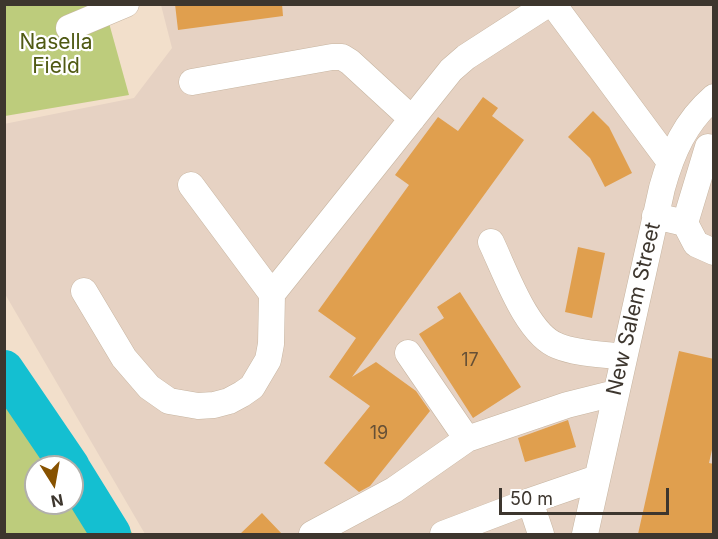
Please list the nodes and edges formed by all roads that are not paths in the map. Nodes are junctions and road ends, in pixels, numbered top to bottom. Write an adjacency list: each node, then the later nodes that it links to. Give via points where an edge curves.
1 (126, 4): 5 (street)
2 (548, 4): 4 (street)
3 (553, 4): 11 (street)
4 (523, 12): 8 (street, via 456,65)
5 (69, 28)
6 (192, 82): 8 (street, via 339,57 350,62)
7 (714, 97): 9 (street, New Salem Street)
8 (412, 119): 18 (street)
9 (684, 131): 10 (street); 11 (street, New Salem Street)
10 (711, 147): 14 (street)
11 (670, 162): 13 (street, New Salem Street)
12 (190, 185): 18 (street)
13 (655, 216): 14 (street); 20 (street, New Salem Street)
14 (685, 224): 16 (street, via 696,244)
15 (491, 242): 20 (street, via 529,320 543,338 564,348)
16 (714, 252)
17 (84, 291): 18 (street, via 124,358 149,387 169,401 198,406 230,401 252,387 259,377 271,344)
18 (272, 294)
19 (408, 352): 22 (street)
20 (623, 357): 21 (street, New Salem Street)
21 (615, 393): 22 (street); 23 (street, New Salem Street)
22 (466, 439): 25 (street, via 394,490)
23 (597, 477): 24 (street); 28 (street, New Salem Street)
24 (530, 501): 26 (street); 27 (street)
25 (312, 534)
26 (443, 534)
27 (541, 534)
28 (585, 534)

